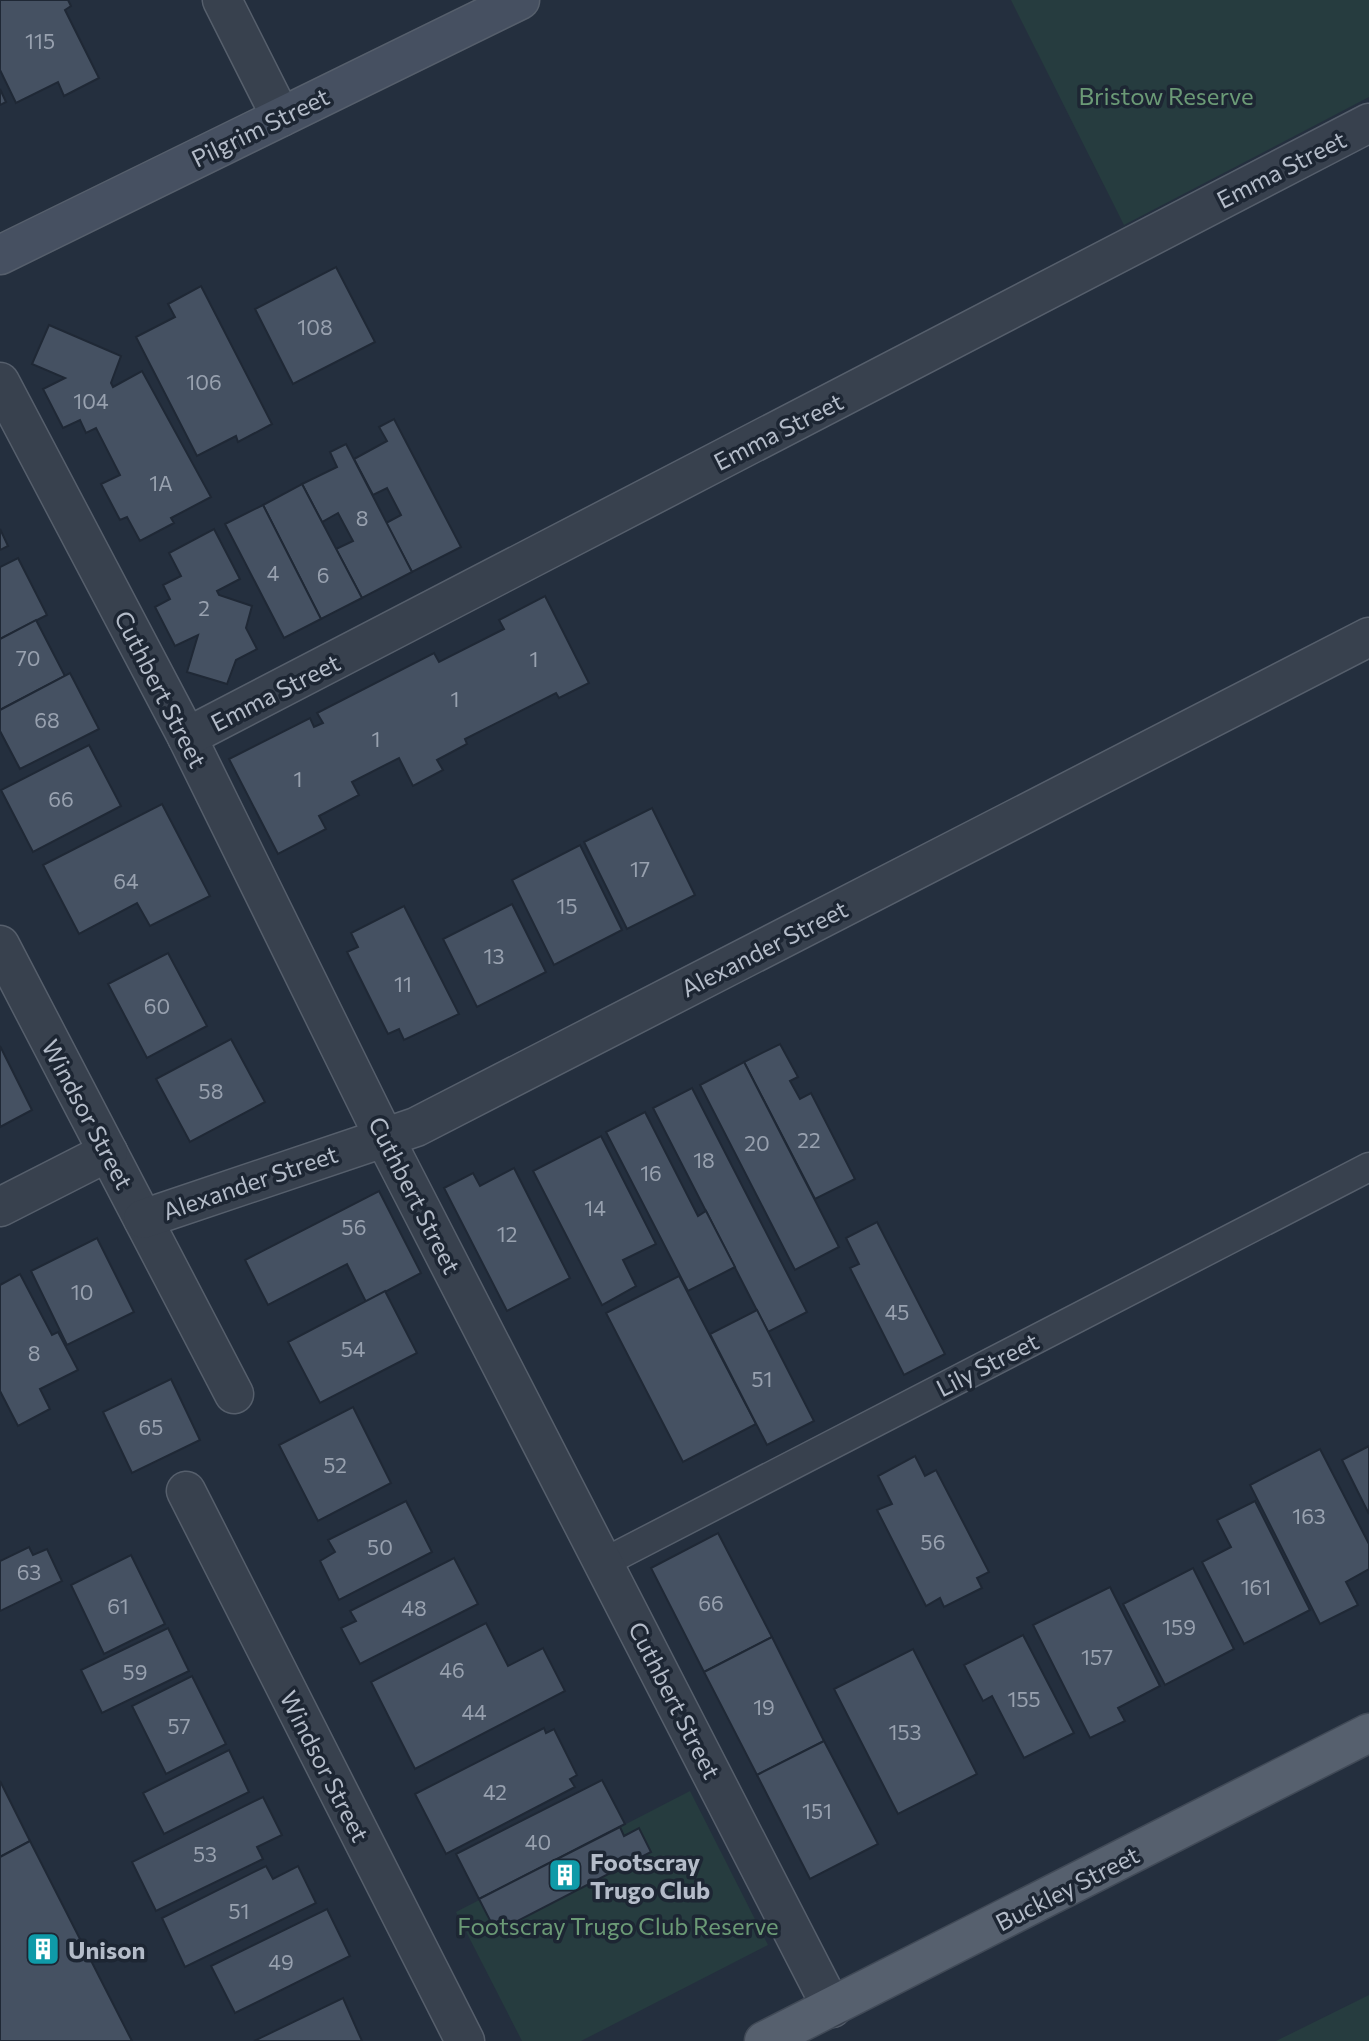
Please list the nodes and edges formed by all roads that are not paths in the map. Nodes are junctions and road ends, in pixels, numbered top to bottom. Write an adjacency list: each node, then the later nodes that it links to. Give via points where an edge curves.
1 (222, 0): 3 (street)
2 (520, 0): 3 (street, Pilgrim Street)
3 (281, 117): 5 (street, Pilgrim Street)
4 (1369, 124): 8 (street, Emma Street)
5 (0, 255)
6 (0, 382): 8 (street, Cuthbert Street)
7 (1369, 637): 10 (street, Alexander Street, via 428,1121)
8 (187, 737): 10 (street, Cuthbert Street)
9 (0, 945): 11 (street, Windsor Street)
10 (384, 1137): 14 (street, Alexander Street); 17 (street, Cuthbert Street)
11 (108, 1152): 13 (street); 14 (street, Windsor Street)
12 (1369, 1167): 17 (lane, Lily Street)
13 (0, 1207)
14 (143, 1219): 15 (street, Windsor Street)
15 (234, 1394)
16 (186, 1491): 20 (street, Windsor Street)
17 (605, 1562): 19 (street, Cuthbert Street)
18 (1369, 1733): 19 (main road, Buckley Street)
19 (832, 2008): 21 (main road, Buckley Street)
20 (465, 2041)
21 (764, 2041)

